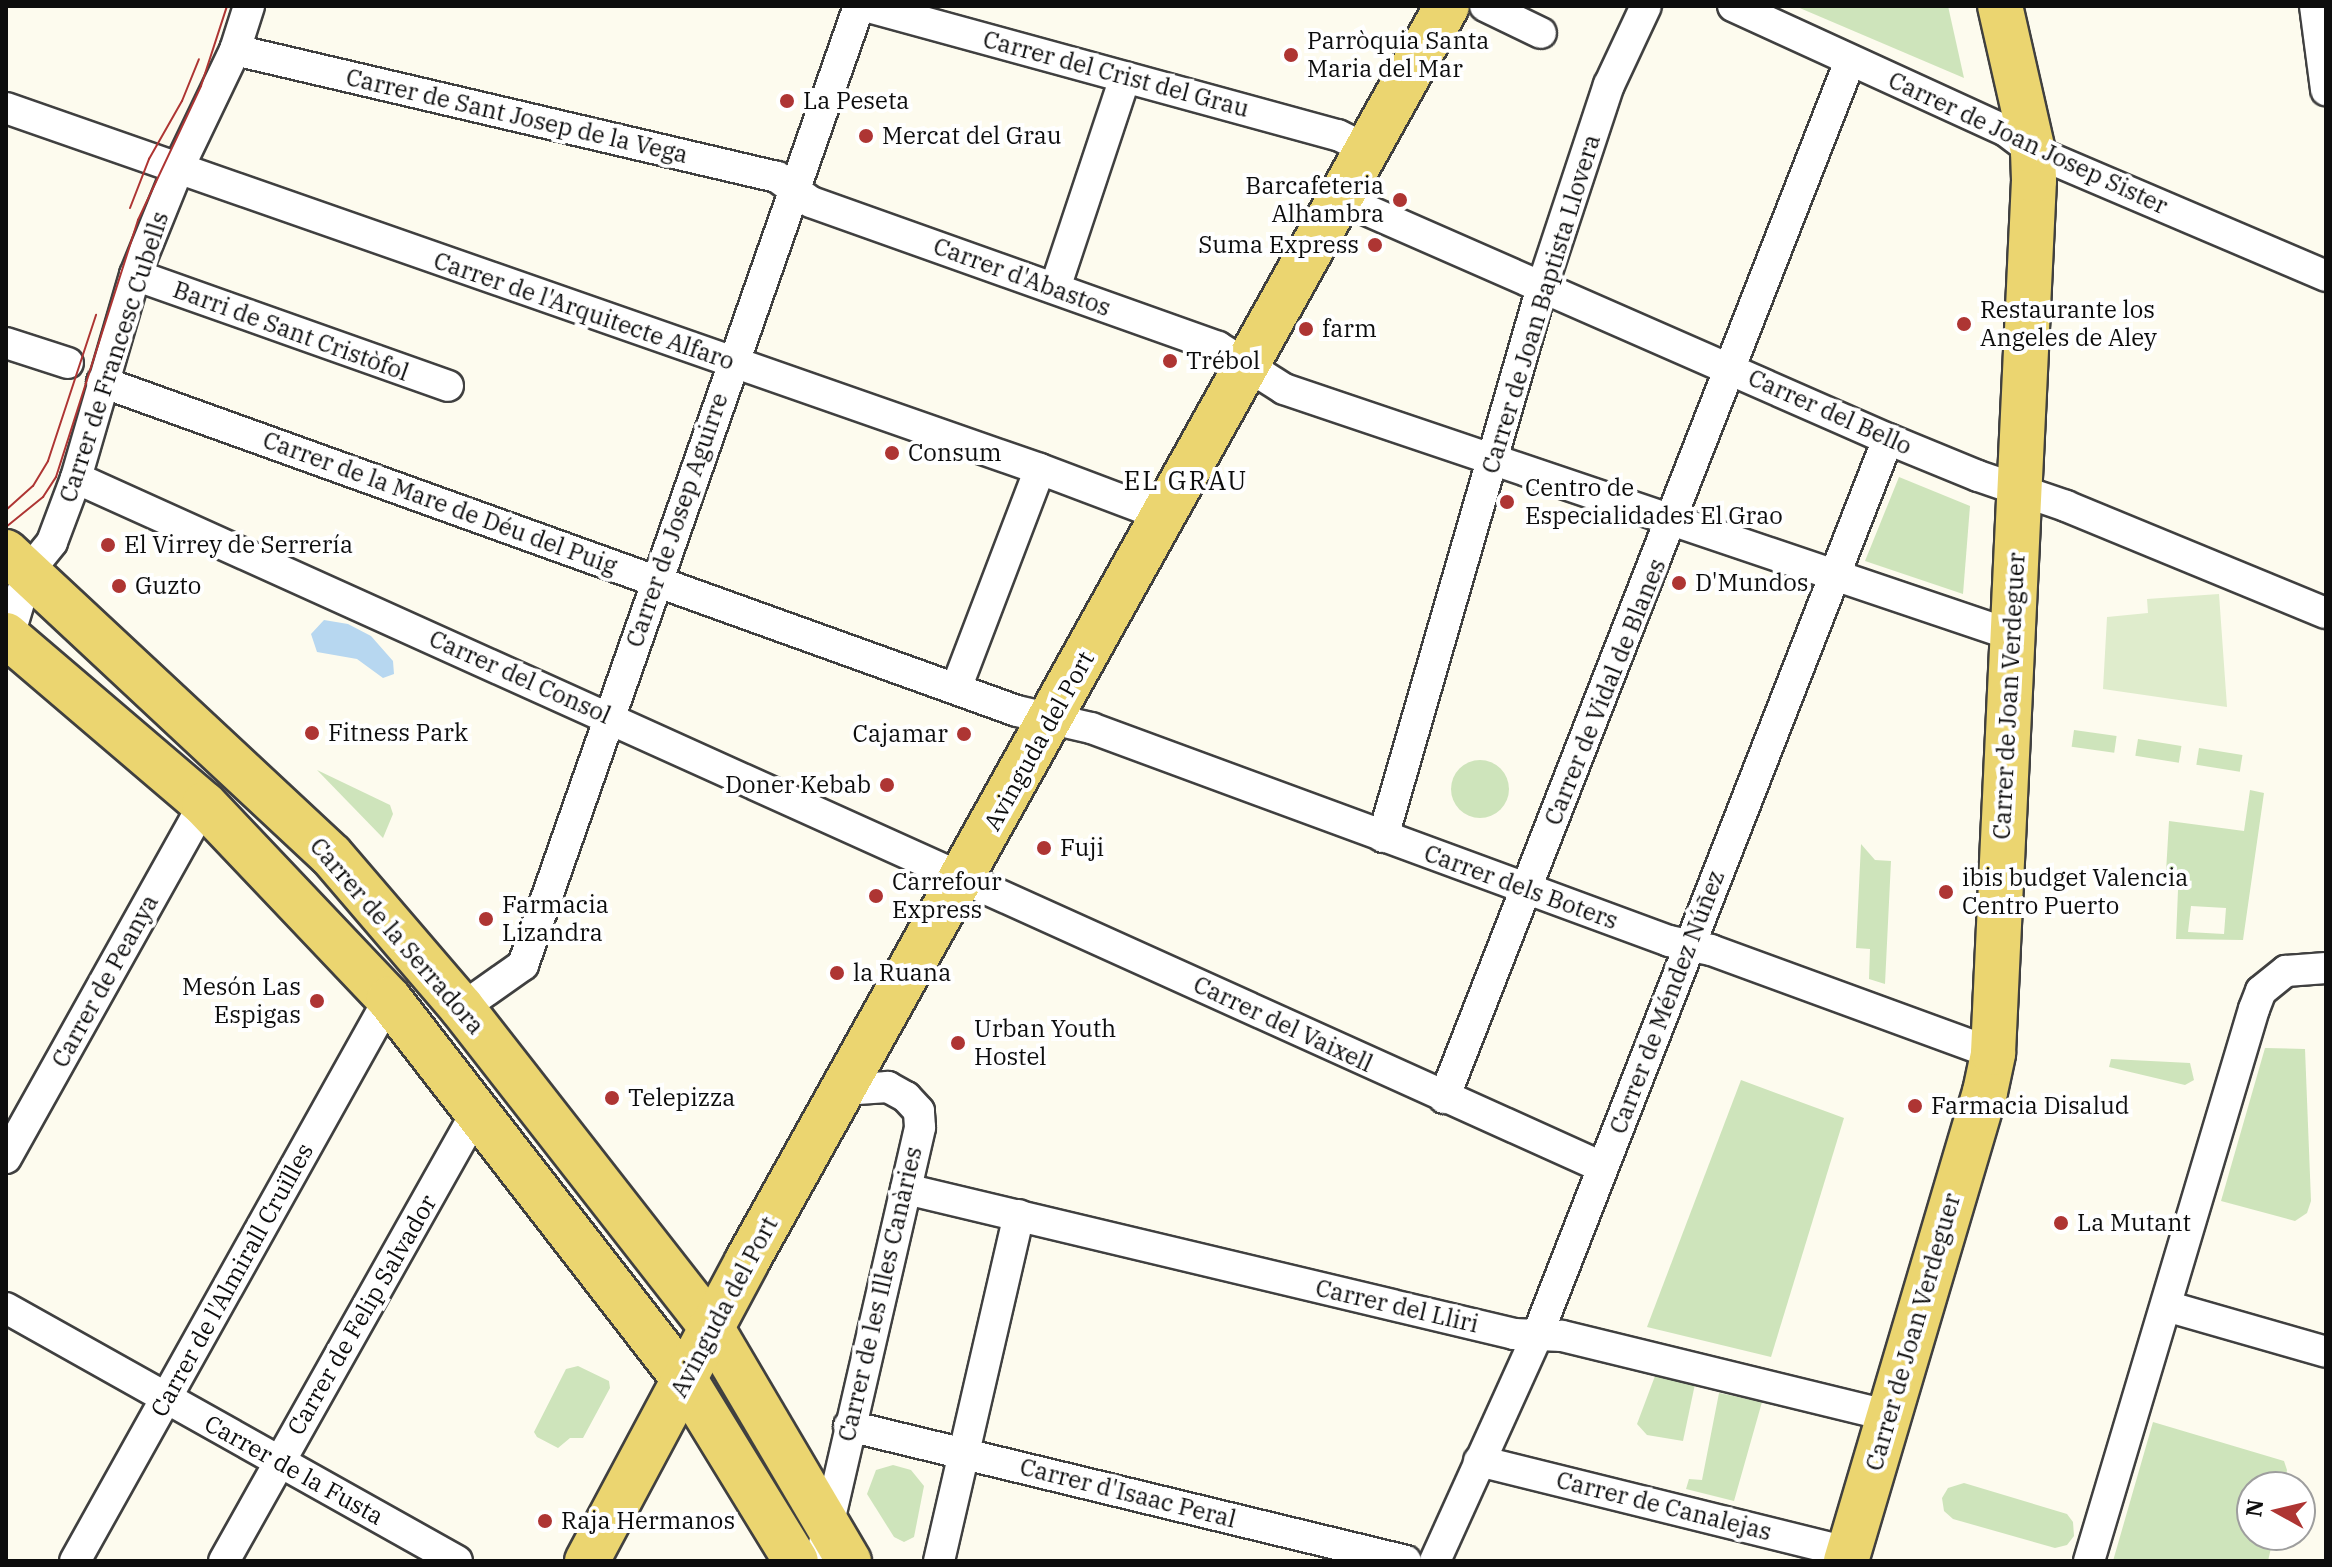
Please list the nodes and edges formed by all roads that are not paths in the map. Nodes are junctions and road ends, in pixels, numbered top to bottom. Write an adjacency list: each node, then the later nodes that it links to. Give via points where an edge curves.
1 (249, 6): 11 (street, Carrer de Francesc Cubells)
2 (859, 6): 19 (street, Carrer de Josep Aguirre)
3 (865, 6): 13 (street, Carrer del Crist del Grau)
4 (1447, 6): 16 (main road, Avinguda del Port)
5 (1485, 6): 10 (street)
6 (1646, 6): 23 (street, Carrer de Joan Baptista Llovera, via 1603,100)
7 (1733, 6): 12 (street, Carrer de Joan Josep Sister)
8 (2000, 6): 17 (main road, Carrer de Joan Verdeguer)
9 (2315, 6): 14 (street)
10 (1541, 33)
11 (235, 50): 18 (street, Carrer de Francesc Cubells); 19 (street, Carrer de Sant Josep de la Vega, via 777,177)
12 (1850, 61): 17 (street, Carrer de Joan Josep Sister, via 2006,131); 29 (street, Carrer de Vidal de Blanes)
13 (1125, 77): 16 (street, Carrer del Crist del Grau, via 1338,135); 24 (street)
14 (2326, 90)
15 (6, 108): 18 (street, Carrer de l'Arquitecte Alfaro)
16 (1365, 149): 20 (main road, Avinguda del Port)
17 (2033, 151): 22 (street, Carrer de Joan Josep Sister); 36 (main road, Carrer de Joan Verdeguer)
18 (178, 169): 21 (street, Carrer de Francesc Cubells); 27 (street, Carrer de l'Arquitecte Alfaro)
19 (797, 190): 24 (street, Carrer d'Abastos, via 811,202); 27 (street, Carrer de Josep Aguirre)
20 (1339, 198): 23 (street, Carrer del Bello); 28 (main road, Avinguda del Port)
21 (135, 275): 30 (street, Carrer de Francesc Cubells); 31 (street, Barri de Sant Cristòfol)
22 (2326, 276)
23 (1542, 287): 29 (street, Carrer del Bello); 33 (street, Carrer de Joan Baptista Llovera)
24 (1055, 288): 28 (street, Carrer d'Abastos, via 1218,347)
25 (6, 343): 26 (street)
26 (68, 363)
27 (731, 363): 34 (street, Carrer de l'Arquitecte Alfaro); 41 (street, Carrer de Josep Aguirre)
28 (1248, 364): 33 (street, Carrer d'Abastos, via 1284,389); 37 (main road, Avinguda del Port)
29 (1729, 368): 32 (street, Carrer del Bello); 38 (street, Carrer de Vidal de Blanes)
30 (102, 382): 35 (street, Carrer de Francesc Cubells); 41 (street, Carrer de la Mare de Déu del Puig)
31 (448, 386)
32 (1888, 439): 36 (street, Carrer del Bello); 40 (street, Carrer de Méndez Núñez)
33 (1494, 460): 38 (street, Carrer d'Abastos); 49 (street, Carrer de Joan Baptista Llovera)
34 (1040, 469): 37 (street, Carrer de l'Arquitecte Alfaro); 45 (street)
35 (76, 478): 39 (street, Carrer de Francesc Cubells, via 52,542); 46 (street, Carrer del Consol)
36 (2018, 489): 42 (street, Carrer del Bello); 43 (main road, Carrer de Joan Verdeguer)
37 (1162, 515): 47 (main road, Avinguda del Port)
38 (1672, 521): 40 (street, Carrer d'Abastos); 51 (street, Carrer de Vidal de Blanes)
39 (17, 562): 44 (street); 55 (main road, Carrer de la Serradora, via 331,855)
40 (1833, 577): 43 (street, Carrer d'Abastos); 52 (street, Carrer de Méndez Núñez)
41 (656, 579): 45 (street, Carrer de la Mare de Déu del Puig); 46 (street, Carrer de Josep Aguirre)
42 (2326, 613)
43 (2012, 635): 56 (main road, Carrer de Joan Verdeguer)
44 (7, 640): 48 (main road, Carrer de la Serradora)
45 (957, 686): 47 (street, Carrer de la Mare de Déu del Puig)
46 (611, 717): 50 (street, Carrer del Consol, via 930,866); 55 (street, Carrer de Josep Aguirre, via 523,965)
47 (1050, 719): 49 (street, Carrer dels Boters, via 1091,728); 50 (main road, Avinguda del Port)
48 (204, 804): 54 (main road, Carrer de la Serradora); 60 (street, Carrer de Peanya)
49 (1383, 837): 51 (street, Carrer dels Boters)
50 (964, 877): 57 (main road, Avinguda del Port); 58 (street, Carrer del Vaixell)
51 (1528, 889): 52 (street, Carrer dels Boters); 58 (street, Carrer de Vidal de Blanes)
52 (1689, 946): 56 (street, Carrer dels Boters); 61 (street, Carrer de Méndez Núñez)
53 (2326, 968): 64 (street, via 2286,971 2261,991)
54 (389, 999): 59 (main road, Carrer de la Serradora); 70 (street, Carrer de l'Almirall Cruïlles)
55 (462, 1008): 66 (main road, Carrer de la Serradora)
56 (1993, 1053): 71 (main road, Carrer de Joan Verdeguer)
57 (842, 1090): 62 (street, Carrer de les Illes Canàries, via 888,1087 919,1111); 66 (main road, Avinguda del Port)
58 (1444, 1098): 61 (street, Carrer del Vaixell)
59 (477, 1111): 69 (main road, Carrer de la Serradora); 74 (street, Carrer de Felip Salvador)
60 (6, 1158)
61 (1602, 1167): 67 (street, Carrer de Méndez Núñez)
62 (906, 1189): 63 (street, Carrer del Lliri); 72 (street, Carrer de les Illes Canàries)
63 (1019, 1215): 67 (street, Carrer del Lliri); 73 (street)
64 (2166, 1306): 68 (street); 86 (street)
65 (6, 1308): 70 (street, Carrer de la Fusta)
66 (711, 1327): 69 (main road, Avinguda del Port); 76 (main road, Carrer de la Serradora)
67 (1537, 1336): 71 (street, Carrer del Lliri, via 1562,1336); 75 (street, Carrer de Méndez Núñez)
68 (2326, 1352)
69 (685, 1380): 81 (main road, Avinguda del Port); 82 (main road, Carrer de la Serradora)
70 (165, 1397): 74 (street, Carrer de la Fusta); 78 (street, Carrer de l'Almirall Cruïlles)
71 (1889, 1416): 77 (main road, Carrer de Joan Verdeguer)
72 (849, 1426): 73 (street, Carrer d'Isaac Peral); 76 (street, Carrer de les Illes Canàries)
73 (965, 1453): 83 (street); 84 (street, Carrer d'Isaac Peral)
74 (278, 1461): 79 (street, Carrer de Felip Salvador); 80 (street, Carrer de la Fusta)
75 (1479, 1461): 77 (street, Carrer de Canalejas); 85 (street, Carrer de Méndez Núñez)
76 (832, 1549)
77 (1847, 1557)
78 (75, 1561)
79 (224, 1561)
80 (457, 1561)
81 (587, 1561)
82 (796, 1561)
83 (939, 1561)
84 (1406, 1561)
85 (1435, 1561)
86 (2089, 1561)

